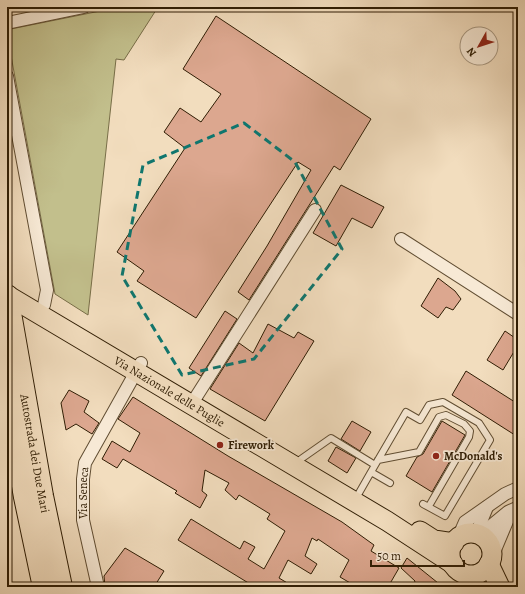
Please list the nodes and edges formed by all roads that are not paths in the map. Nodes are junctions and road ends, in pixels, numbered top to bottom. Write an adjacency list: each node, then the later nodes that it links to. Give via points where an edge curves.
1 (84, 7): 2 (street)
2 (7, 23)
3 (7, 76): 8 (street, via 46,290)
4 (315, 210): 12 (street)
5 (401, 239): 9 (street)
6 (7, 282): 8 (main road, Via Nazionale delle Puglie)
7 (7, 296): 10 (main road, Via Nazionale delle Puglie); 25 (highway, Autostrada dei Due Mari, via 42,496)
8 (44, 305): 10 (main road, Via Nazionale delle Puglie)
9 (518, 314)
10 (138, 367): 12 (main road, Via Nazionale delle Puglie); 23 (main road, Via Nazionale delle Puglie, via 387,521); 26 (street, Via Seneca, via 85,463 82,479 83,520)
11 (7, 393): 24 (highway, Autostrada dei Due Mari)
12 (196, 397): 13 (main road, Via Nazionale delle Puglie)
13 (301, 459): 14 (lane, via 331,438); 18 (main road, Via Nazionale delle Puglie)
14 (377, 463): 14 (lane, via 406,412 420,420 429,405 443,402 479,423 490,440 445,516 426,505 469,437 470,431 464,424 446,414 439,417 419,452); 15 (lane)
15 (371, 472): 16 (lane); 18 (lane)
16 (390, 483)
17 (518, 488): 19 (street)
18 (359, 493): 21 (main road, Via Nazionale delle Puglie, via 434,540)
19 (488, 506): 21 (street); 21 (street, via 465,522)
20 (513, 511): 21 (street); 22 (street)
21 (467, 538): 22 (main road, via 487,540 490,546); 23 (main road, via 450,553)
22 (490, 559): 23 (main road, via 485,570); 27 (main road)
23 (466, 575)
24 (44, 587)
25 (61, 587)
26 (98, 587)
27 (500, 587)

